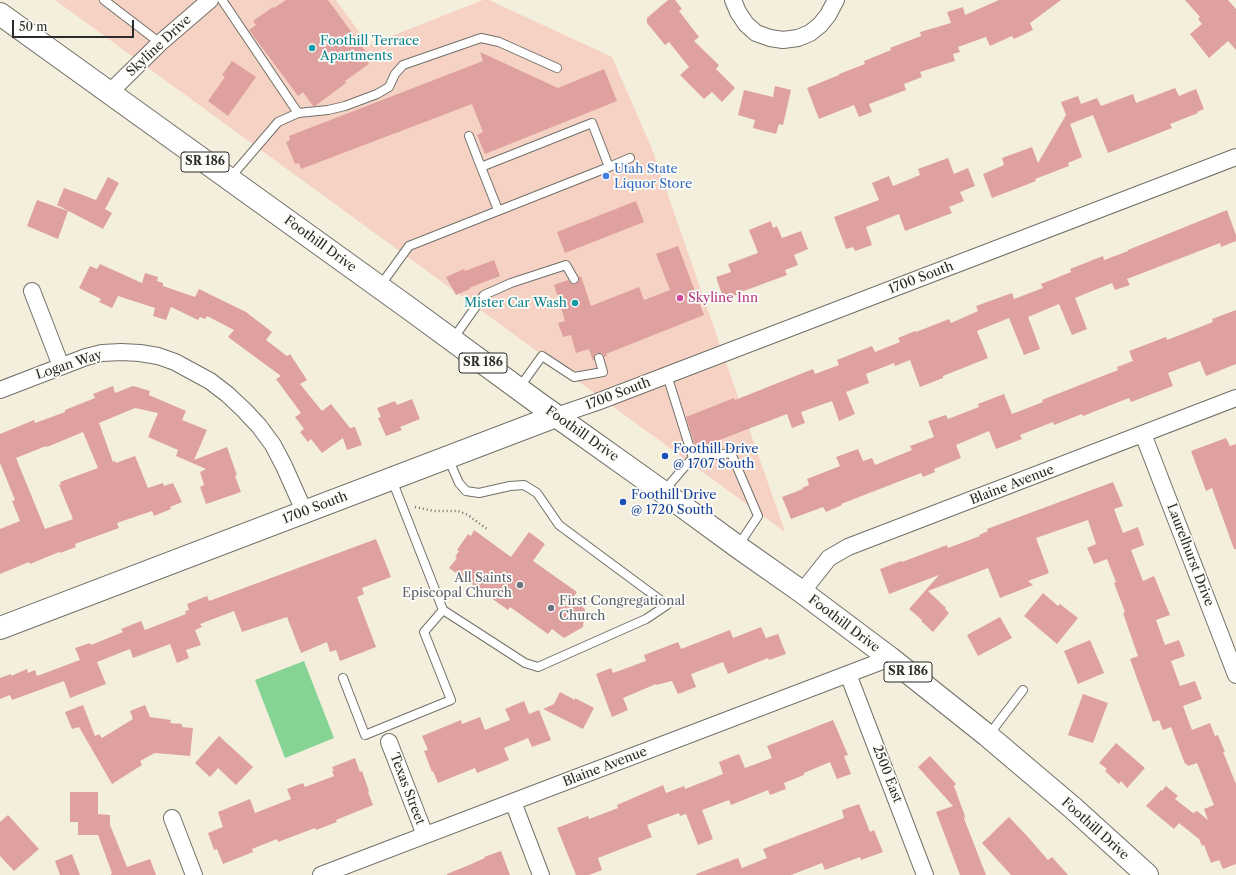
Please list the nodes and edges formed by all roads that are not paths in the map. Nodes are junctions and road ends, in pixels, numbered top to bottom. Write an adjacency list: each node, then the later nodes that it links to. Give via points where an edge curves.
1 (104, 0): 7 (lane)
2 (210, 0): 7 (street, Skyline Drive)
3 (222, 0): 10 (lane)
4 (733, 0): 5 (street, via 746,24 756,33 784,40 810,33 828,15)
5 (836, 0)
6 (4, 22): 9 (main road, Foothill Drive / SR 186)
7 (160, 43): 9 (street, Skyline Drive)
8 (557, 68): 10 (lane, via 499,42 481,38 403,65 389,87 377,94 345,106)
9 (109, 93): 16 (main road, Foothill Drive / SR 186)
10 (298, 113): 16 (lane, via 278,122)
11 (469, 136): 14 (lane)
12 (1236, 157): 24 (street, 1700 South)
13 (630, 158): 15 (lane)
14 (481, 167): 15 (lane, via 592,124); 17 (lane)
15 (610, 167): 17 (lane)
16 (229, 179): 19 (main road, Foothill Drive / SR 186)
17 (498, 210): 19 (lane, via 409,246)
18 (574, 279): 21 (lane, via 566,265 484,295)
19 (379, 286): 21 (main road, Foothill Drive / SR 186)
20 (32, 290): 23 (street)
21 (452, 340): 25 (main road, Foothill Drive / SR 186)
22 (599, 358): 25 (lane, via 603,372 574,377 542,356)
23 (61, 366): 26 (street, Logan Way); 34 (street, Logan Way, via 102,353 140,353 169,360 210,381 259,426 284,466)
24 (667, 375): 28 (street, 1700 South); 31 (lane)
25 (519, 389): 28 (main road, Foothill Drive / SR 186)
26 (0, 390)
27 (1236, 398): 29 (street, Blaine Avenue)
28 (556, 416): 30 (main road, 1700 South); 33 (main road, Foothill Drive / SR 186)
29 (1143, 434): 36 (street, Blaine Avenue, via 842,550 829,558); 41 (street, Laurelhurst Drive)
30 (448, 457): 32 (main road, 1700 South); 37 (lane, via 459,483 466,491 479,493 524,485 537,493 559,525 667,605 646,619 538,666 525,663)
31 (693, 458): 33 (lane); 35 (lane, via 731,453 758,516)
32 (392, 479): 34 (main road, 1700 South); 37 (lane)
33 (663, 492): 35 (main road, Foothill Drive / SR 186)
34 (305, 512): 38 (main road, 1700 South)
35 (738, 547): 36 (main road, Foothill Drive / SR 186)
36 (802, 592): 39 (main road, Foothill Drive / SR 186)
37 (443, 610): 42 (lane, via 424,632 452,700 365,735)
38 (0, 628)
39 (890, 658): 40 (street, Blaine Avenue); 44 (main road, Foothill Drive / SR 186)
40 (848, 674): 46 (street, Blaine Avenue); 52 (street, 2500 East)
41 (1236, 675)
42 (343, 678)
43 (1023, 690): 44 (lane)
44 (988, 736): 53 (main road, Foothill Drive / SR 186)
45 (389, 742): 48 (street, Texas Street)
46 (513, 802): 48 (street, Blaine Avenue); 51 (street)
47 (172, 818): 49 (street)
48 (425, 835): 50 (street, Blaine Avenue)
49 (194, 875)
50 (321, 875)
51 (541, 875)
52 (925, 875)
53 (1147, 875)

